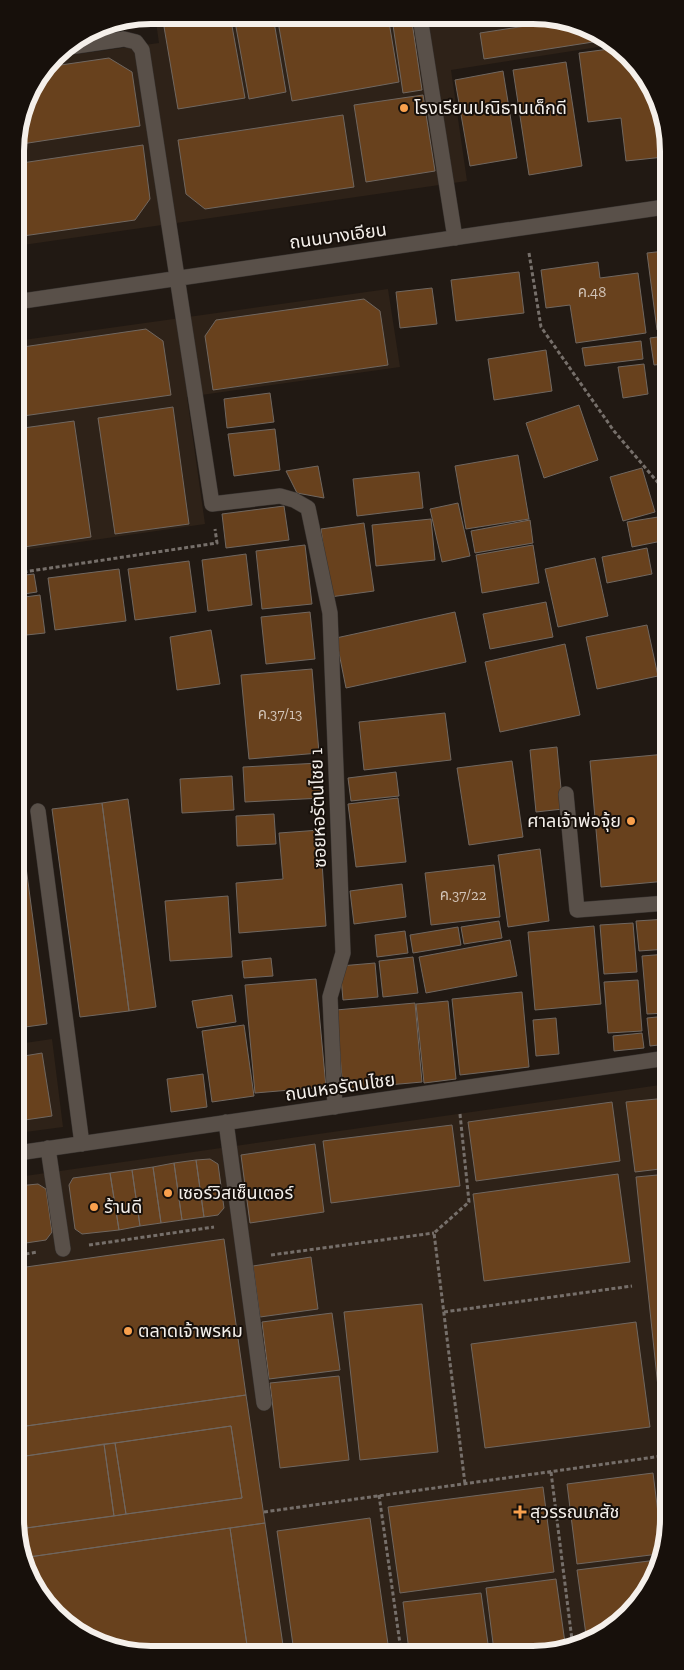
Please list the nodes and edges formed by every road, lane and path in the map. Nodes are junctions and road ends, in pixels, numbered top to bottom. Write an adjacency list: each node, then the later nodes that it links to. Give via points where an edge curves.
1 (421, 24): 5 (street)
2 (81, 45): 6 (street, via 124,39 136,42 142,50)
3 (660, 208): 4 (street, ถนนบางเอียน)
4 (525, 227): 5 (street, ถนนบางเอียน); 8 (path, via 541,328 614,432)
5 (455, 238): 6 (street, ถนนบางเอียน)
6 (176, 278): 7 (street, ถนนบางเอียน); 9 (street)
7 (24, 301)
8 (660, 485)
9 (212, 504): 10 (path, via 217,543); 16 (street, ซอยหอรัตนไชย 1, via 280,496 308,508 330,613 343,953 330,997)
10 (24, 572)
11 (566, 794): 13 (street, via 577,910)
12 (38, 811): 18 (street)
13 (660, 904)
14 (660, 1059): 15 (street, ถนนหอรัตนไชย)
15 (457, 1089): 16 (street, ถนนหอรัตนไชย); 22 (path, via 468,1202)
16 (335, 1107): 17 (street, ถนนหอรัตนไชย)
17 (226, 1122): 18 (street, ถนนหอรัตนไชย); 21 (street)
18 (82, 1144): 19 (street, ถนนหอรัตนไชย)
19 (48, 1148): 20 (street, ถนนหอรัตนไชย); 23 (street)
20 (24, 1152)
21 (240, 1223): 23 (path); 25 (street)
22 (434, 1233): 25 (path); 27 (path)
23 (63, 1249): 24 (path)
24 (24, 1254)
25 (245, 1259): 28 (street)
26 (632, 1286): 27 (path)
27 (444, 1312): 31 (path)
28 (264, 1404)
29 (660, 1456): 30 (path)
30 (551, 1472): 31 (path); 34 (path)
31 (465, 1484): 32 (path)
32 (380, 1495): 33 (path); 35 (path)
33 (264, 1512)
34 (572, 1640)
35 (400, 1646)

